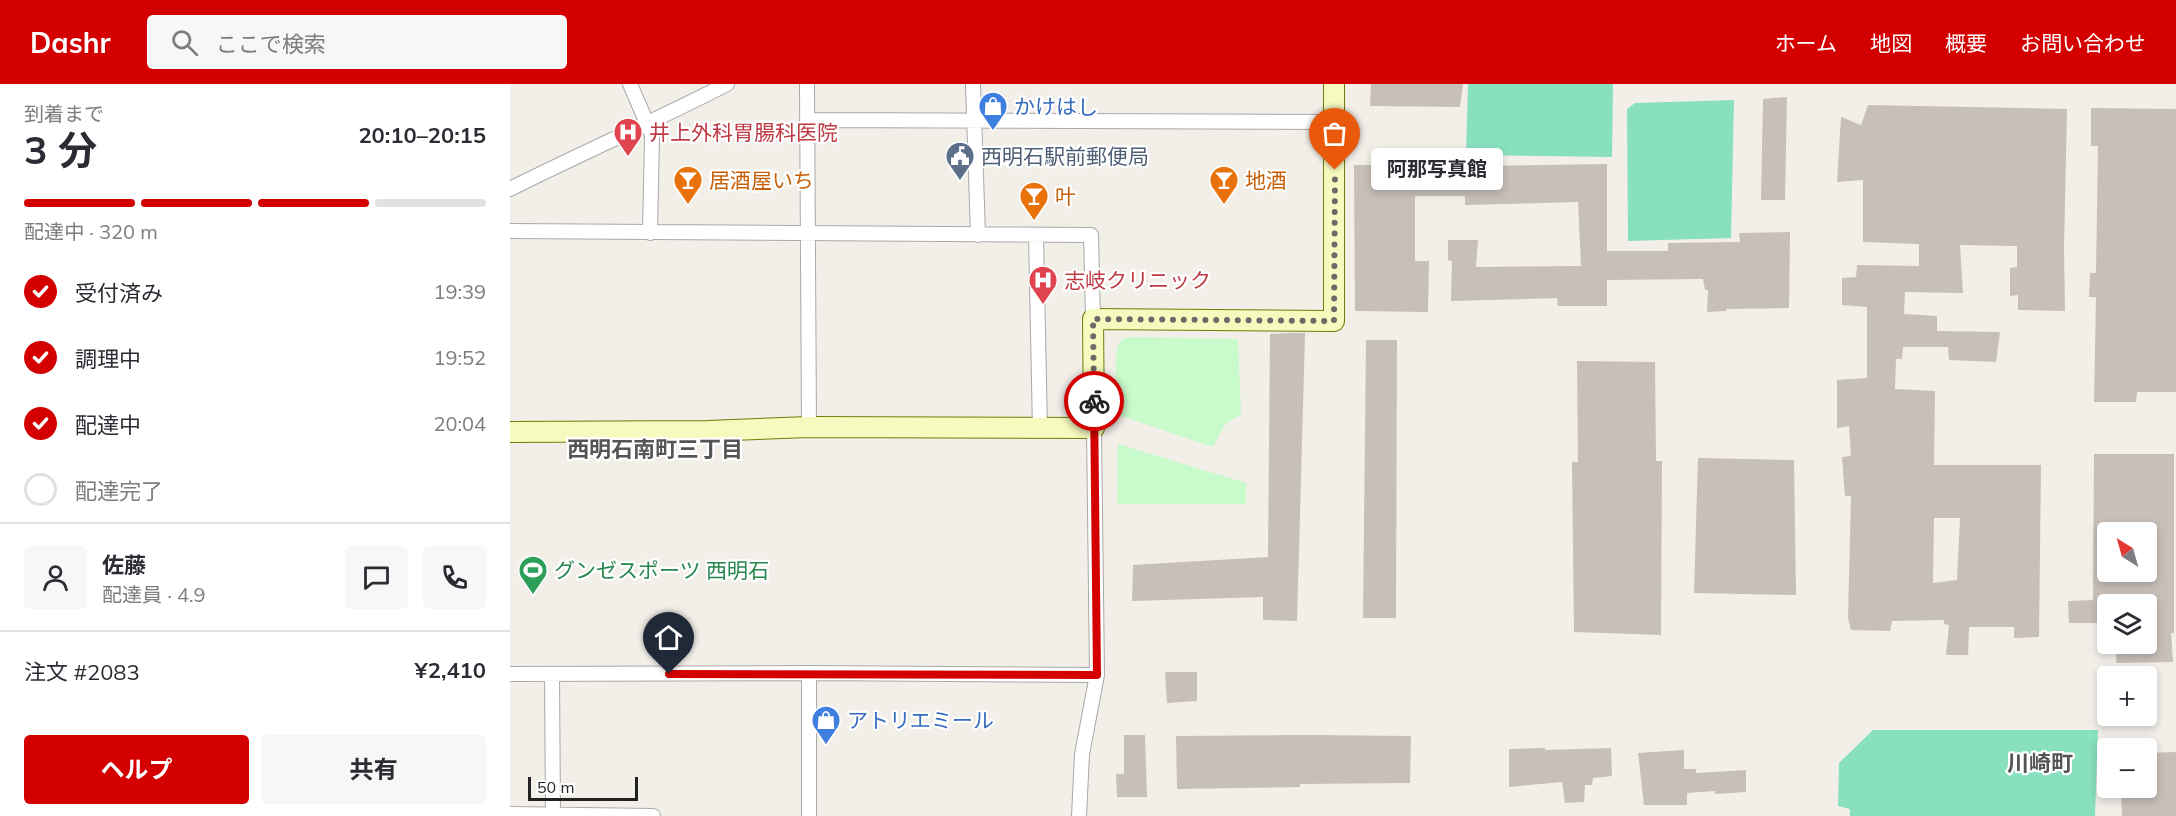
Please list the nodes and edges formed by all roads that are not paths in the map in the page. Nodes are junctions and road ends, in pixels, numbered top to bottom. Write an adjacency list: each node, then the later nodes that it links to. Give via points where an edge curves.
1 (630, 84): 9 (street)
2 (727, 84): 9 (street)
3 (807, 84): 6 (street)
4 (973, 84): 7 (street)
5 (1334, 84): 8 (street)
6 (807, 120): 7 (street); 13 (street)
7 (974, 121): 8 (street); 14 (street)
8 (1334, 122): 16 (street, via 1334,321)
9 (648, 124): 10 (street); 12 (street, via 652,135)
10 (510, 189)
11 (510, 231): 12 (street)
12 (650, 233): 13 (street)
13 (807, 233): 14 (street); 17 (street)
14 (978, 235): 15 (street)
15 (1036, 235): 16 (street, via 1090,235); 19 (street)
16 (1093, 319): 18 (street)
17 (809, 427): 19 (street); 20 (street)
18 (1094, 428): 19 (street); 24 (street)
19 (1040, 429)
20 (510, 432)
21 (809, 673): 23 (street); 24 (street); 28 (street)
22 (510, 674): 23 (street)
23 (552, 674): 26 (street)
24 (1097, 675): 29 (street, via 1082,754)
25 (510, 814): 26 (street)
26 (554, 815): 27 (street)
27 (653, 816)
28 (809, 816)
29 (1079, 816)

